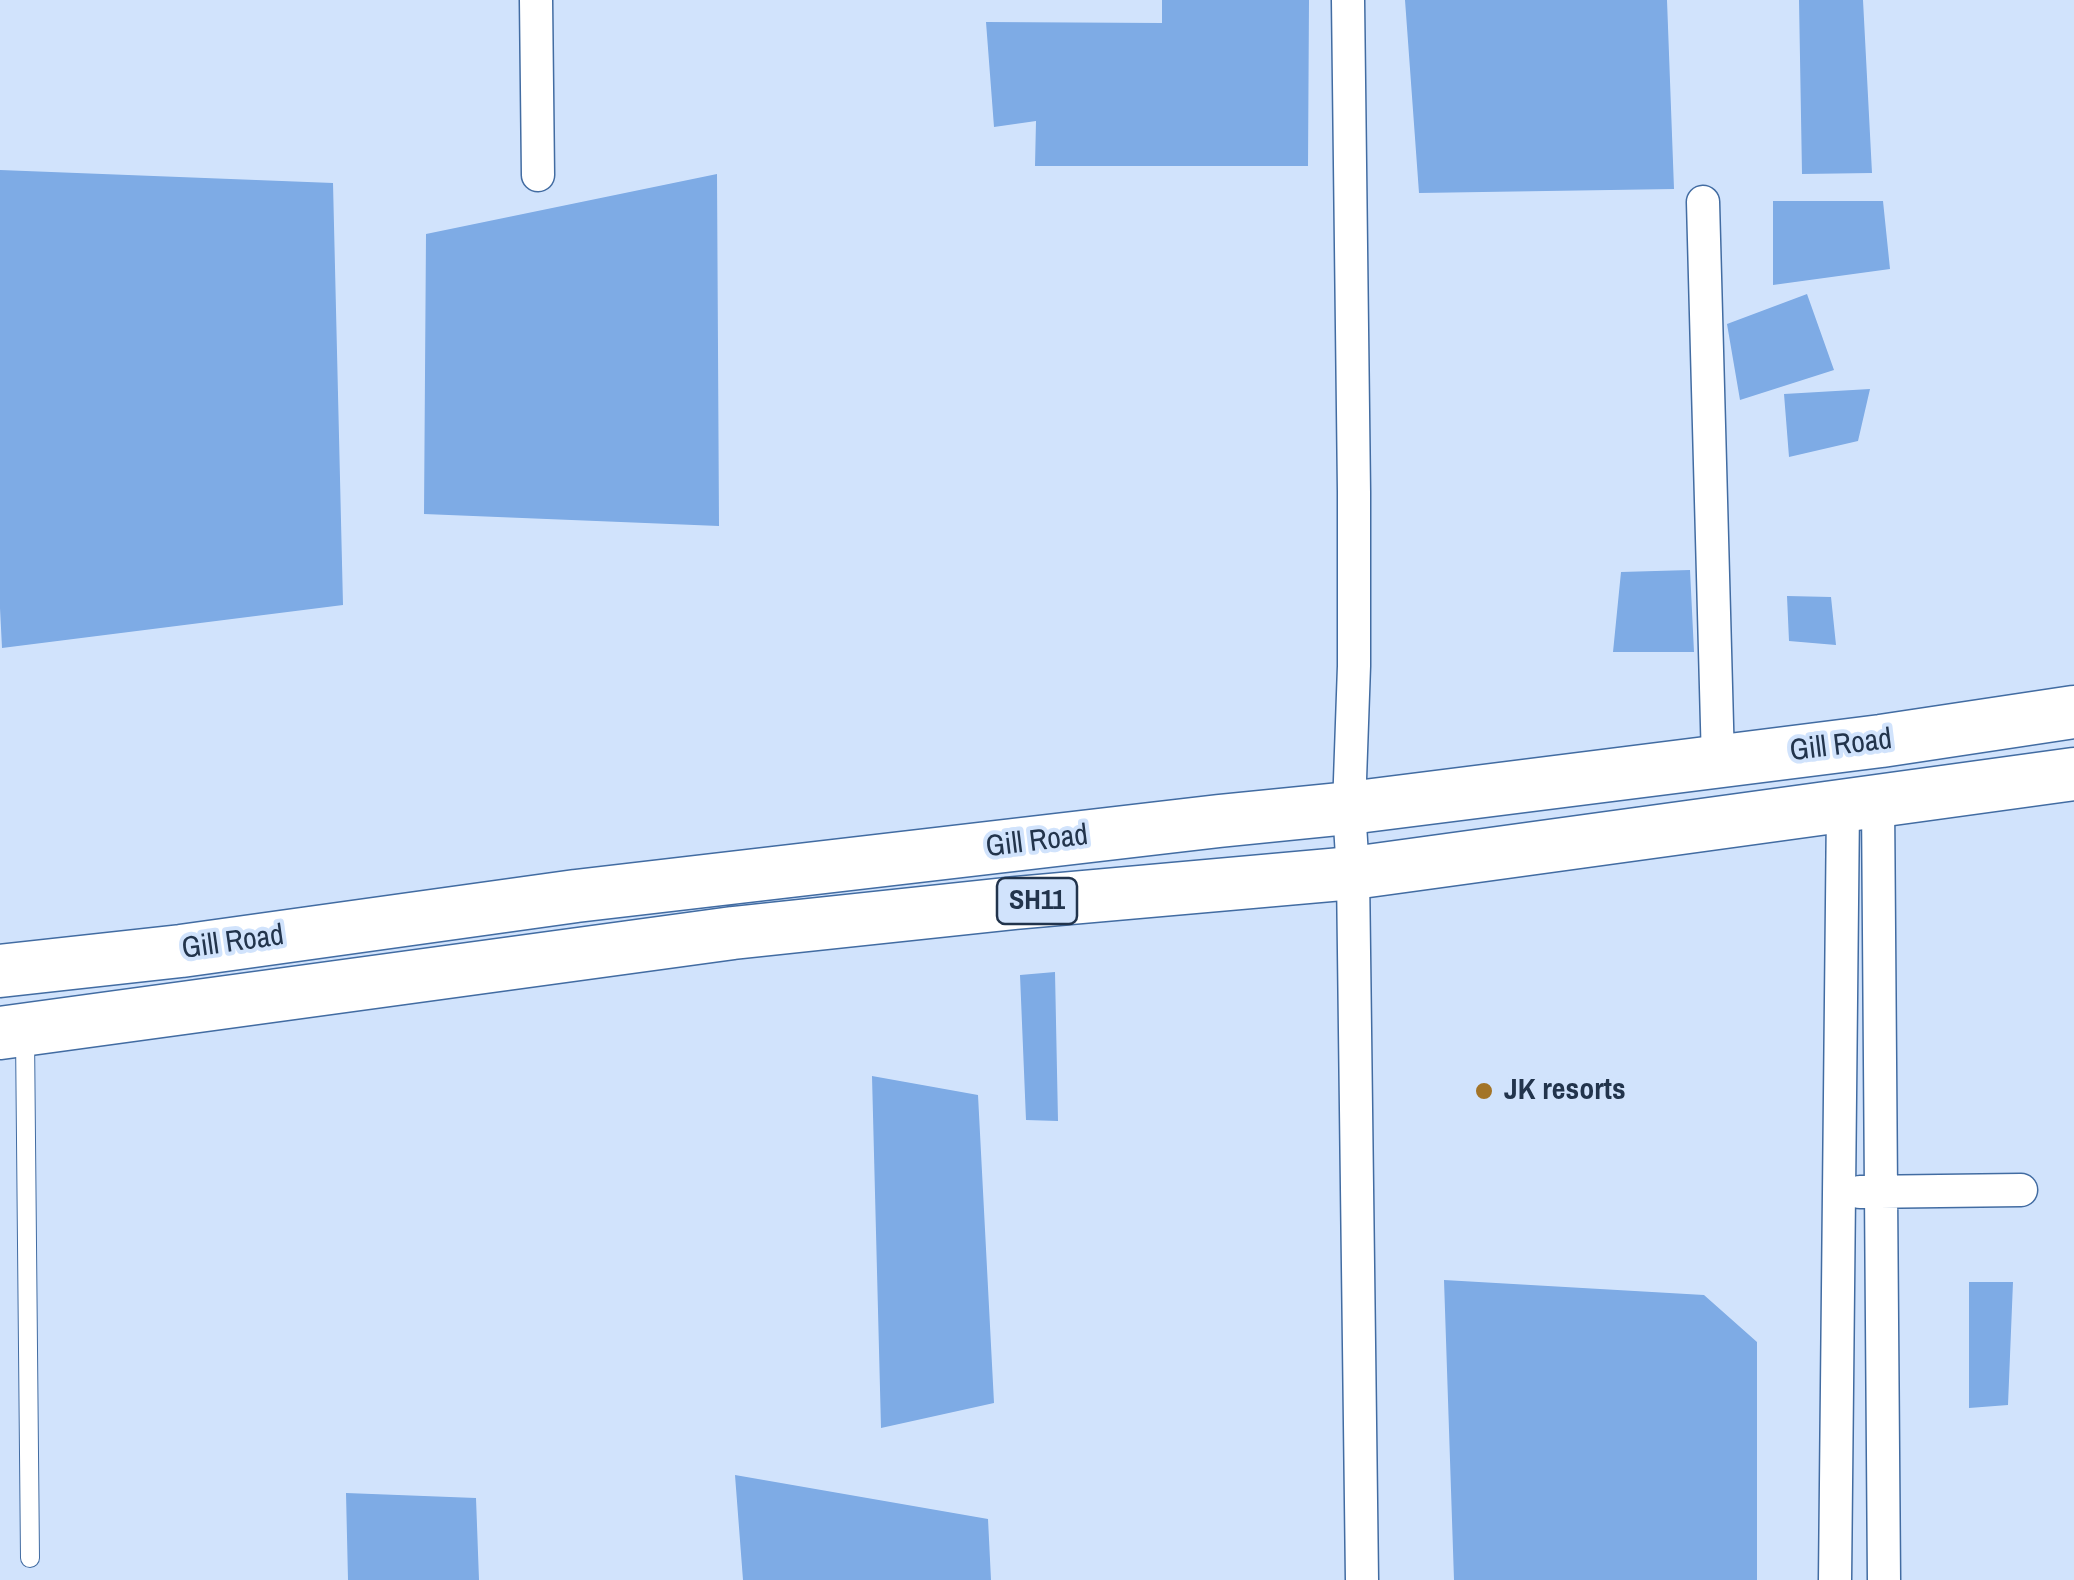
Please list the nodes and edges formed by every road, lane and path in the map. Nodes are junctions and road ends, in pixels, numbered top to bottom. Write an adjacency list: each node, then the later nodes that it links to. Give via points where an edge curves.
1 (536, 0): 3 (street)
2 (1348, 0): 9 (street, via 1354,492)
3 (538, 175)
4 (1703, 202): 6 (street)
5 (2074, 712): 6 (main road, Gill Road / SH11)
6 (1718, 762): 9 (main road, Gill Road / SH11)
7 (2074, 774): 8 (main road, SH11)
8 (1860, 804): 10 (main road, SH11); 12 (street); 13 (street)
9 (1349, 808): 10 (street); 11 (main road, Gill Road / SH11, via 576,896)
10 (1353, 873): 14 (main road, SH11, via 733,933); 19 (street)
11 (0, 971)
12 (1841, 993): 13 (street); 16 (street)
13 (1880, 994): 17 (street)
14 (12, 1032): 18 (lane)
15 (2020, 1190): 17 (street)
16 (1839, 1192): 17 (street); 20 (street)
17 (1880, 1192): 21 (street)
18 (30, 1558)
19 (1362, 1580)
20 (1835, 1580)
21 (1884, 1580)

